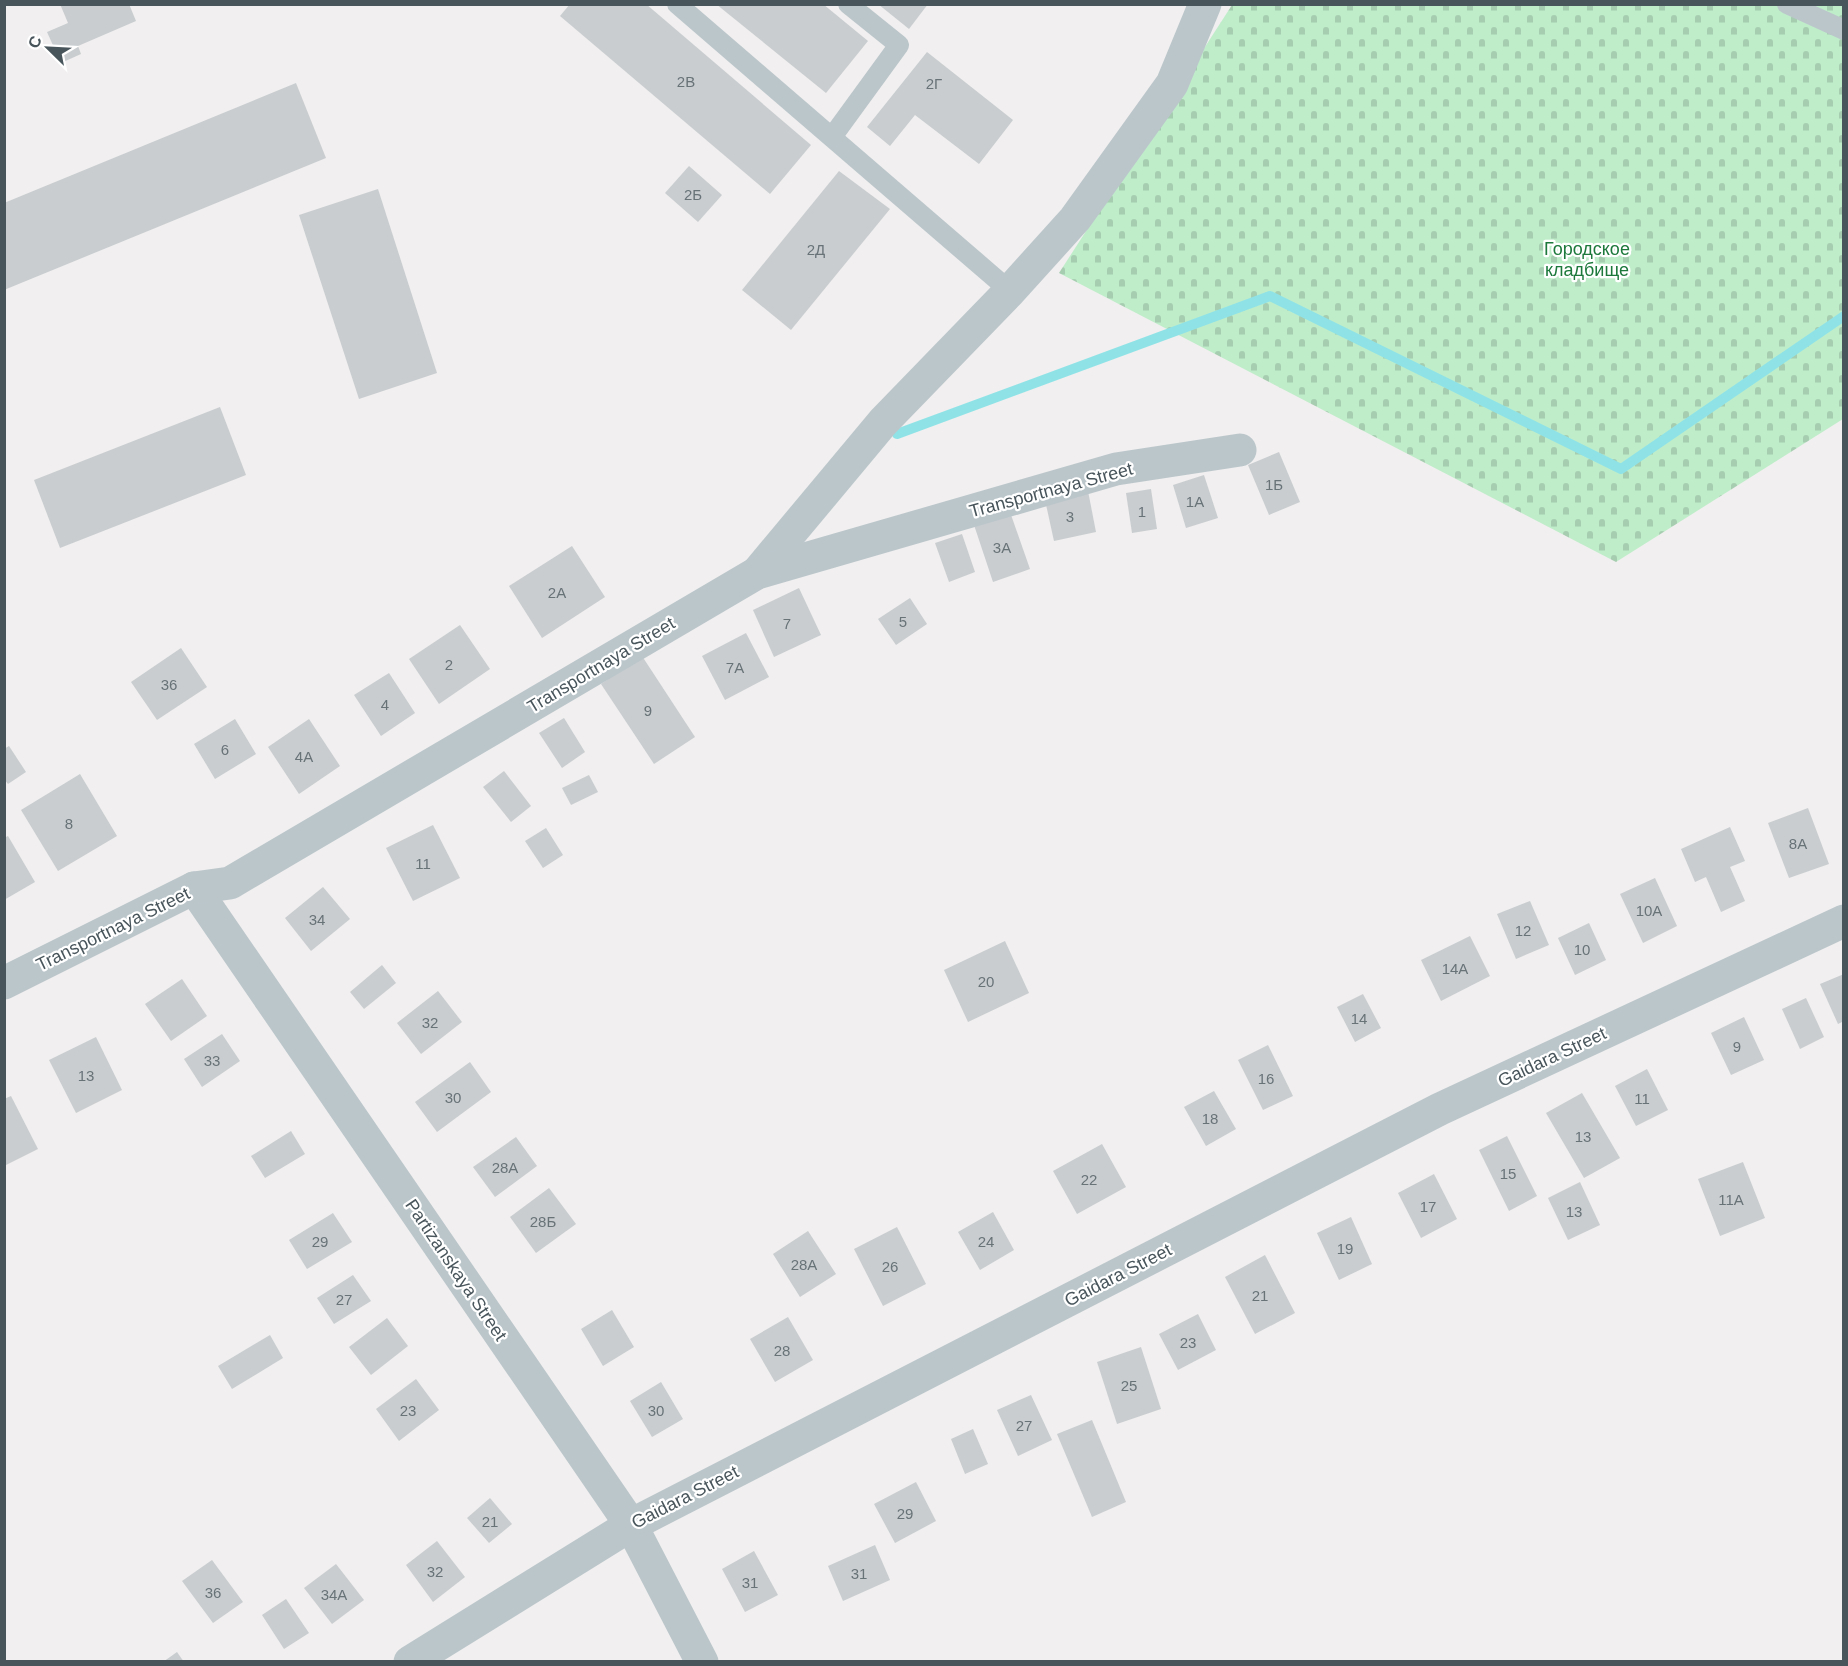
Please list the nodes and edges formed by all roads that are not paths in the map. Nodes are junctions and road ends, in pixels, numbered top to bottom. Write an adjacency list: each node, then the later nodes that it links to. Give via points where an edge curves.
1 (677, 4): 6 (lane)
2 (848, 4): 6 (lane, via 899,45)
3 (1205, 4): 7 (street, via 1173,84 1075,219)
4 (1787, 4): 5 (lane)
5 (1844, 30)
6 (832, 136): 7 (lane)
7 (1010, 291): 9 (street, via 884,423)
8 (1240, 450): 9 (street, Transportnaya Street, via 1116,469)
9 (757, 573): 10 (street, Transportnaya Street, via 230,884)
10 (194, 888): 12 (street, Transportnaya Street); 13 (street, Partizanskaya Street)
11 (1844, 921): 13 (street, Gaidara Street, via 1440,1110)
12 (4, 983)
13 (631, 1524): 14 (street, Gaidara Street); 15 (street, Partizanskaya Street)
14 (410, 1662)
15 (702, 1662)

